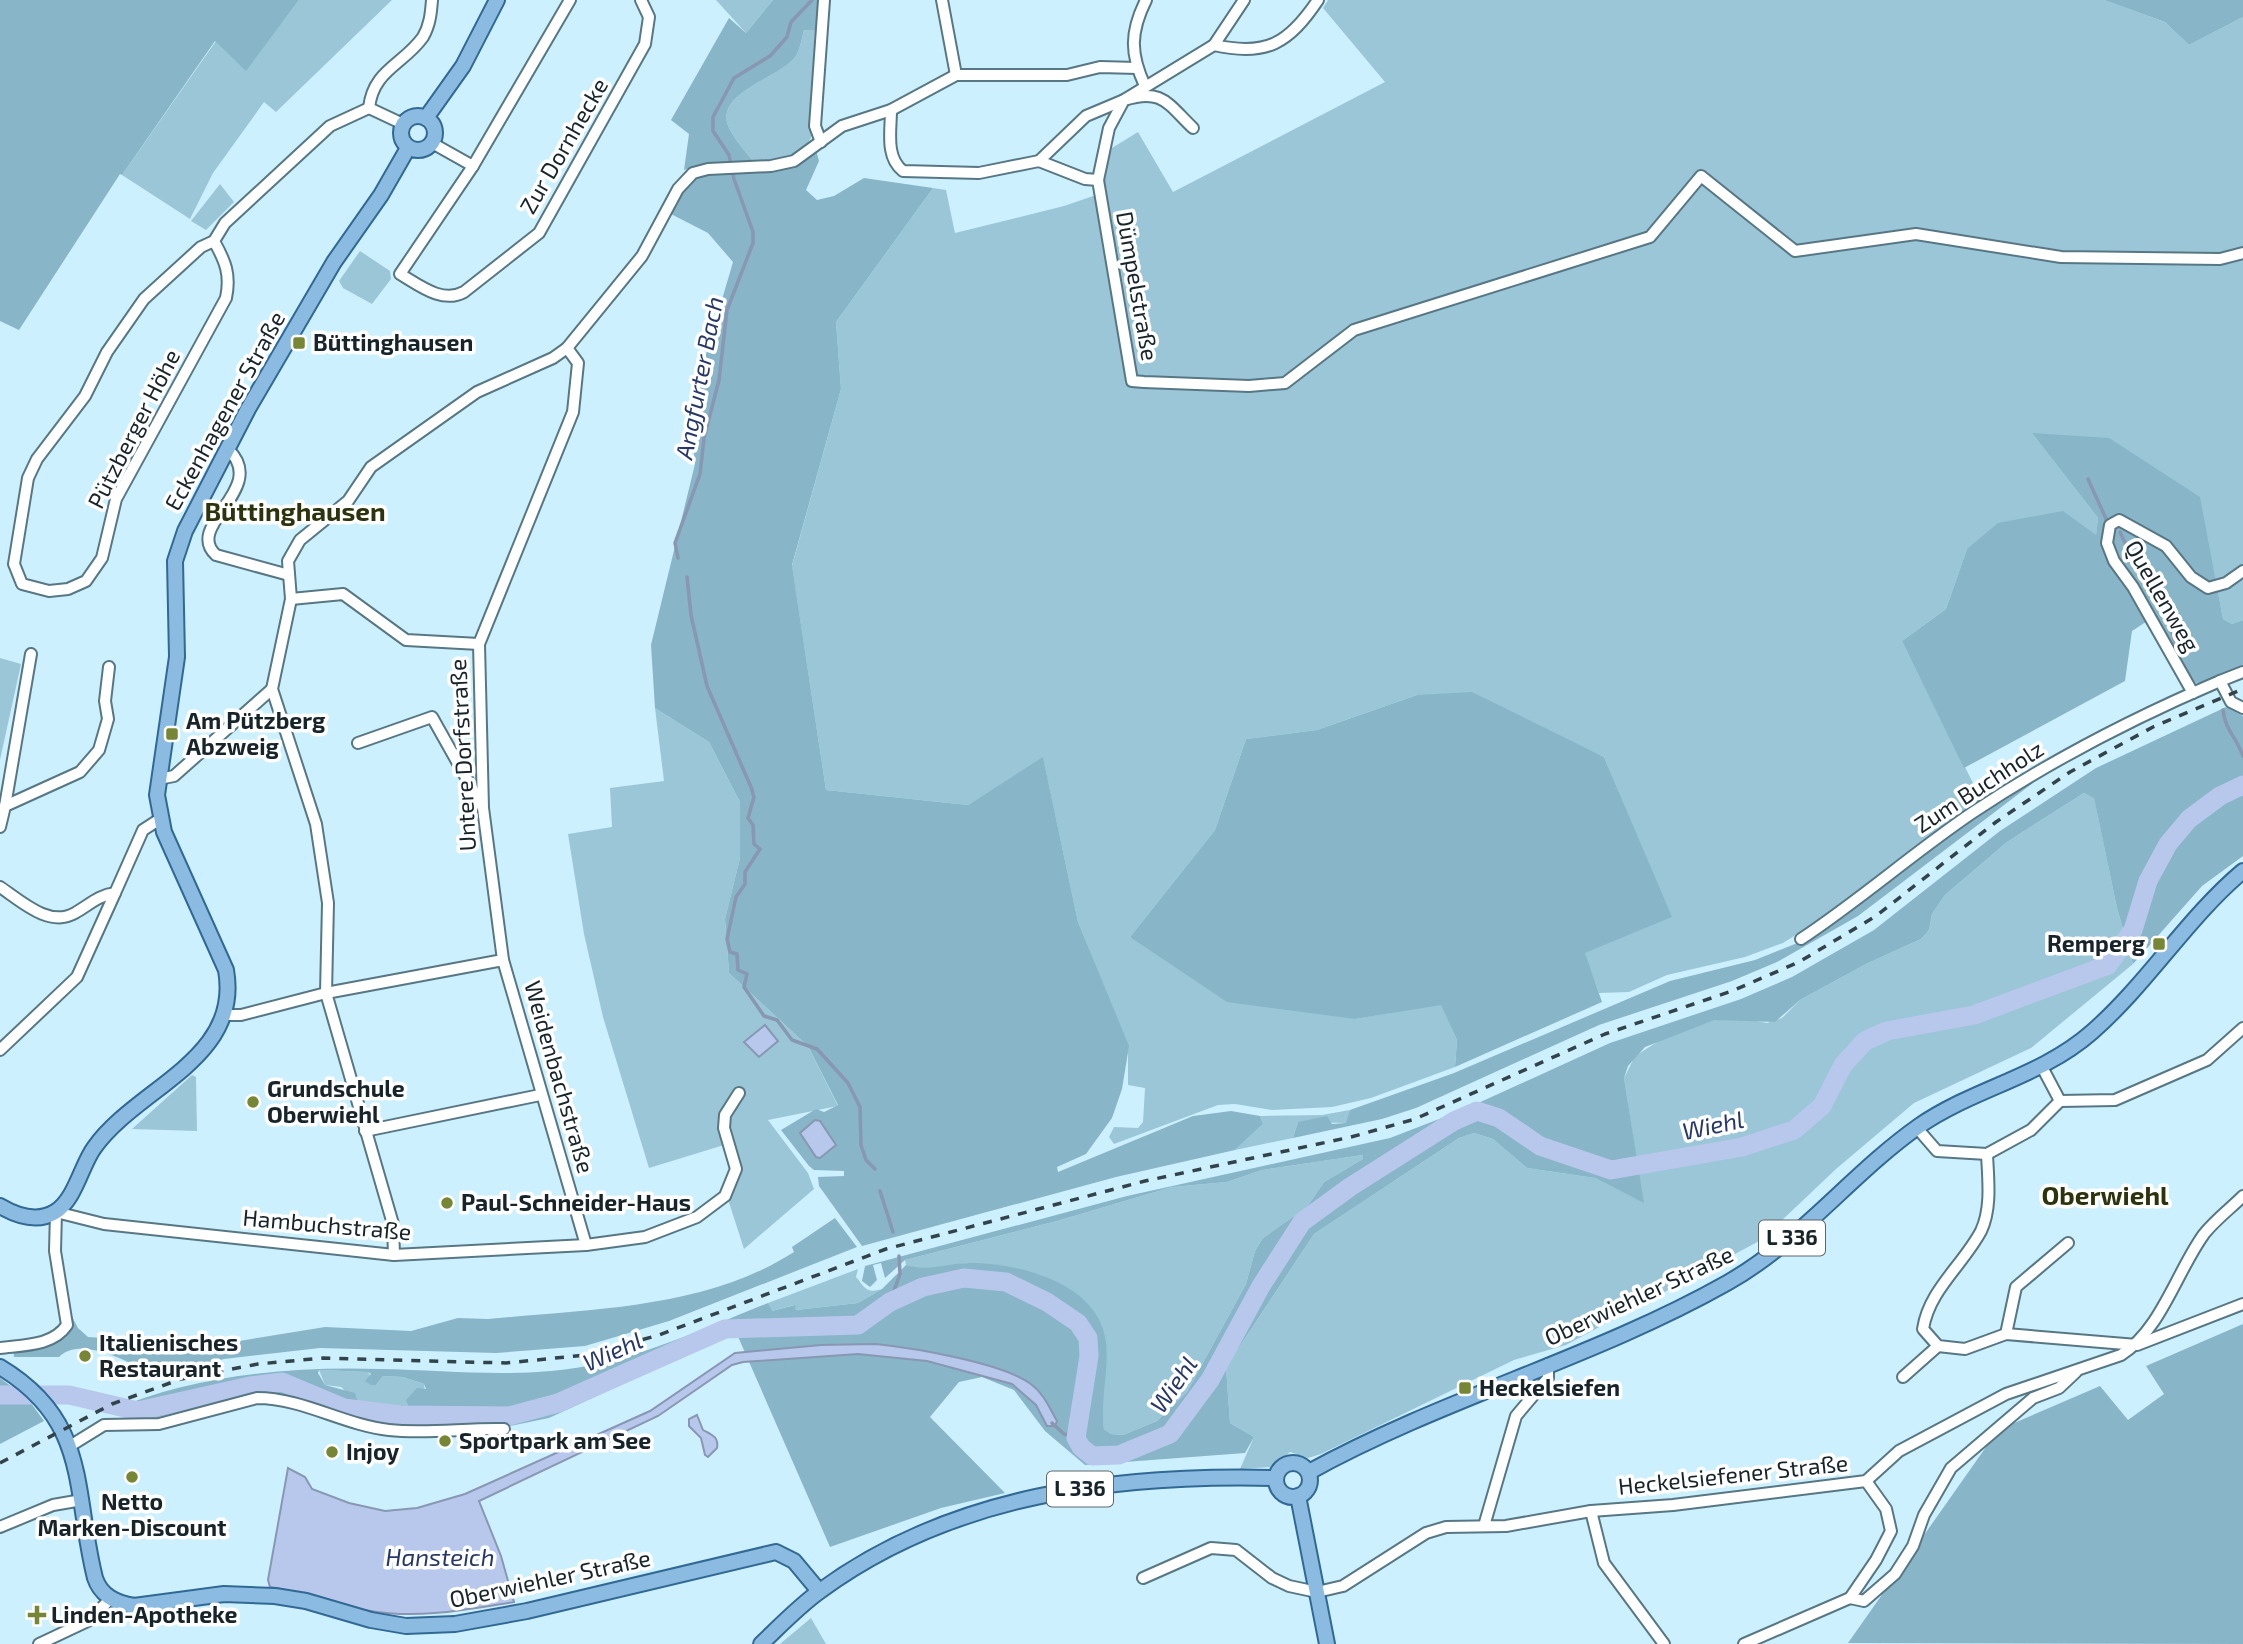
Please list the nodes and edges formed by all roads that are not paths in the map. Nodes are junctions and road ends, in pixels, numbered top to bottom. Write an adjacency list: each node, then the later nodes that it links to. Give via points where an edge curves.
1 (432, 0): 15 (street, via 430,21 422,37 371,89)
2 (497, 0): 17 (main road, via 463,66)
3 (570, 0): 24 (street, Zur Dornhecke)
4 (641, 0): 24 (street, Zur Dornhecke, via 649,18 647,39 539,233 464,292 454,297 440,295 400,274)
5 (824, 0): 20 (street, via 815,126)
6 (1146, 0): 11 (street, via 1133,30 1131,47)
7 (1244, 0): 10 (street)
8 (1318, 0): 10 (street, via 1299,29 1265,48 1236,50)
9 (942, 2): 12 (street)
10 (1214, 45): 13 (street)
11 (1137, 68): 12 (street, via 1100,67 1067,75); 13 (street)
12 (956, 75): 16 (street)
13 (1145, 86): 14 (street)
14 (1124, 100): 19 (street, via 1149,93); 23 (street, via 1086,116); 25 (street, Dümpelstraße, via 1109,128)
15 (369, 108): 18 (street); 26 (street, Pützberger Höhe, via 330,126 225,223)
16 (891, 110): 20 (street, via 842,126); 23 (street, via 891,151 903,171 979,173)
17 (426, 118): 18 (main road, via 414,116); 21 (main road, via 435,129)
18 (403, 124): 22 (main road, via 401,139)
19 (1193, 128)
20 (821, 142): 28 (street, via 794,161 700,171 686,180 642,256)
21 (432, 143): 22 (main road, via 419,150); 24 (street)
22 (408, 148): 29 (main road, Eckenhagener Straße, via 334,262)
23 (1039, 161): 25 (street)
24 (473, 166)
25 (1098, 180): 27 (street, Dümpelstraße, via 1132,382 1285,383 1354,330 1650,237 1701,176 1795,251 1916,234 2061,257 2220,258)
26 (214, 241): 26 (street, Pützberger Höhe, via 201,247 144,299 107,352 85,396 37,459 28,478 14,564 22,584 48,592 68,589 86,581 102,558 116,499 226,298 230,280)
27 (2243, 253)
28 (567, 348): 31 (street, via 477,392 371,467 348,501 300,540 288,561); 33 (street, Untere Dorfstraße, via 578,363 573,412)
29 (228, 449): 31 (street, via 235,455 239,475 234,496 209,528 209,549 216,555); 42 (main road, Eckenhagener Straße, via 185,531 176,561 177,657)
30 (2243, 571): 39 (street, Quellenweg, via 2226,583 2207,588 2190,577 2166,546 2119,520 2110,525 2107,543 2114,561)
31 (289, 575): 32 (street)
32 (291, 599): 33 (street, via 343,594 406,640); 38 (street)
33 (479, 644): 44 (street, Untere Dorfstraße)
34 (31, 654): 43 (street)
35 (109, 667): 43 (street, via 108,719 99,750 80,772)
36 (2243, 672): 37 (street)
37 (2220, 681): 39 (street); 40 (street, via 2231,702)
38 (272, 689): 42 (street, via 174,776); 52 (street, via 316,824 328,903)
39 (2193, 693): 50 (street, Zum Buchholz, via 2115,729 1997,797)
40 (2243, 708)
41 (358, 743): 44 (street, via 432,717)
42 (159, 779): 45 (main road, Eckenhagener Straße)
43 (5, 806): 46 (street)
44 (483, 808): 51 (street, Untere Dorfstraße)
45 (160, 819): 49 (street, via 143,830); 53 (main road, Eckenhagener Straße, via 226,970 230,991)
46 (0, 827)
47 (2243, 871): 56 (main road, Oberwiehler Straße / L 336, via 2108,1017 2076,1046)
48 (0, 887): 49 (street, via 39,914 55,918 72,915 103,895)
49 (115, 893): 55 (street, via 78,977)
50 (1801, 939)
51 (503, 960): 52 (street); 58 (street, Weidenbachstraße)
52 (326, 993): 53 (street, via 242,1016); 61 (street)
53 (226, 1015): 65 (main road, Eckenhagener Straße, via 213,1039 110,1129)
54 (2243, 1028): 59 (street, via 2207,1060 2122,1097)
55 (0, 1050)
56 (2042, 1067): 59 (street); 60 (main road, Oberwiehler Straße / L 336)
57 (739, 1093): 67 (street, Hambuchstraße, via 725,1115 724,1128 736,1169 725,1196 709,1210 671,1228 645,1237)
58 (540, 1095): 61 (street); 67 (street, Weidenbachstraße)
59 (2060, 1101): 62 (street, via 2031,1130)
60 (1917, 1128): 62 (street, via 1937,1150); 74 (main road, Oberwiehler Straße / L 336, via 1780,1247 1741,1275)
61 (365, 1131): 68 (street, via 393,1224)
62 (1987, 1154): 72 (street, via 1989,1193 1982,1229 1926,1309 1923,1329)
63 (2240, 1203): 71 (street, via 2204,1234)
64 (0, 1206): 65 (main road, via 25,1217)
65 (56, 1212): 68 (street, Hambuchstraße, via 104,1224); 73 (street, via 58,1273 67,1325 60,1336)
66 (2068, 1243): 70 (street, via 2016,1287)
67 (586, 1245): 68 (street, Hambuchstraße)
68 (394, 1255)
69 (2243, 1304): 71 (street, Heckelsiefener Straße)
70 (2006, 1334): 71 (street); 72 (street, via 1965,1349)
71 (2137, 1345): 76 (street, Heckelsiefener Straße)
72 (1938, 1346): 77 (street)
73 (0, 1348)
74 (1548, 1364): 80 (main road, Oberwiehler Straße / L 336); 86 (street, via 1548,1378 1516,1416)
75 (0, 1367): 79 (main road, via 47,1406)
76 (2078, 1370): 82 (street, Heckelsiefener Straße, via 2006,1394 1933,1430 1899,1451); 91 (street, via 2059,1388 2033,1398 1951,1468 1895,1574 1864,1601)
77 (1903, 1377)
78 (504, 1429): 79 (street, via 387,1430 273,1398 257,1398 159,1424 104,1425)
79 (70, 1446): 84 (main road)
80 (1309, 1472): 81 (main road, via 1290,1462 1280,1468); 83 (main road, via 1308,1489)
81 (1276, 1478): 83 (main road, via 1283,1494); 89 (main road, L 336, via 1165,1481 1021,1498 925,1529)
82 (1866, 1481): 85 (street, Heckelsiefener Straße); 91 (street, via 1886,1509 1891,1531)
83 (1298, 1496): 90 (main road)
84 (82, 1500): 87 (street, via 53,1505); 92 (main road, via 95,1578)
85 (1591, 1511): 86 (street, Heckelsiefener Straße, via 1506,1526); 98 (street, via 1604,1563)
86 (1484, 1525): 90 (street, Heckelsiefener Straße, via 1426,1533 1356,1580)
87 (0, 1527)
88 (1143, 1578): 90 (street, via 1211,1548 1236,1550 1272,1578)
89 (819, 1591): 92 (main road, Oberwiehler Straße, via 794,1561 776,1552 455,1624 406,1626 275,1597 224,1594 134,1606); 96 (main road, L 336)
90 (1317, 1592): 97 (main road)
91 (1850, 1598): 99 (street)
92 (110, 1599): 93 (street, via 90,1620)
93 (66, 1632): 94 (street); 95 (street)
94 (39, 1644)
95 (70, 1644)
96 (761, 1644)
97 (1327, 1644)
98 (1664, 1644)
99 (1744, 1644)

